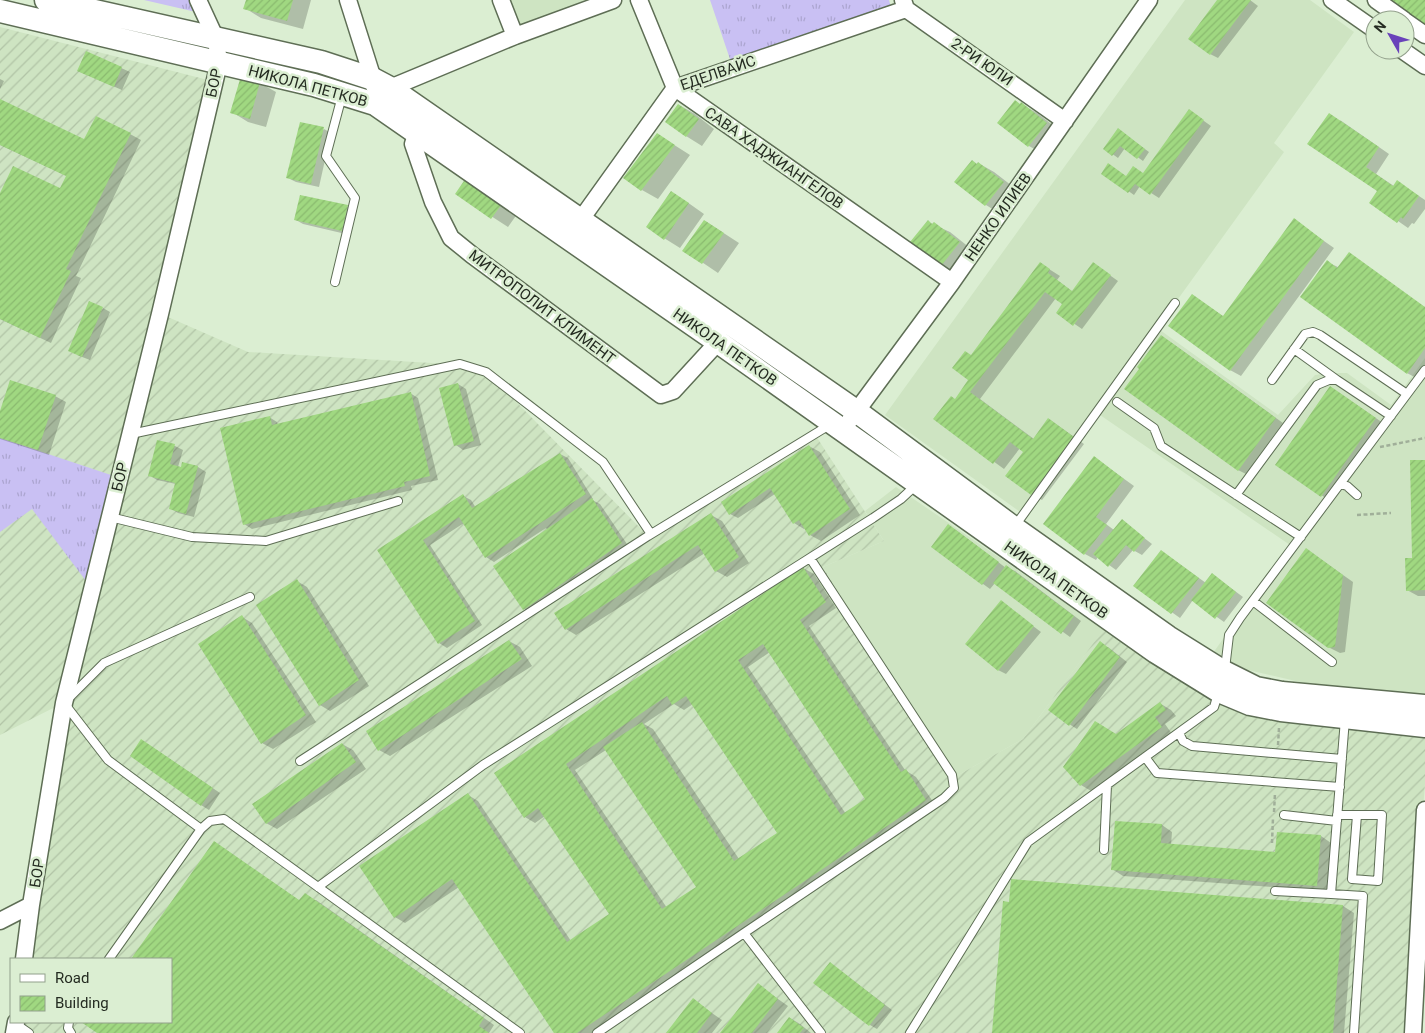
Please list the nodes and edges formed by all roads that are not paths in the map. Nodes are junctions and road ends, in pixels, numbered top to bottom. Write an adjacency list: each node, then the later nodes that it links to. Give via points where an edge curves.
1 (46, 0): 17 (main road, НИКОЛА ПЕТКОВ)
2 (198, 0): 17 (street, БОР)
3 (348, 0): 20 (street)
4 (501, 0): 15 (street)
5 (613, 0): 15 (street)
6 (639, 0): 19 (street)
7 (1149, 0): 22 (street, НЕНКО ИЛИЕВ)
8 (1332, 0): 13 (street)
9 (1376, 0): 11 (street)
10 (905, 4): 19 (street, ЕДЕЛВАЙС); 22 (street, 2-РИ ЮЛИ)
11 (1390, 10)
12 (0, 11): 18 (main road, НИКОЛА ПЕТКОВ)
13 (1365, 23)
14 (1415, 28): 16 (street)
15 (515, 36): 20 (street)
16 (1425, 36)
17 (216, 39): 18 (street, БОР); 20 (main road, НИКОЛА ПЕТКОВ, via 320,62)
18 (219, 63): 21 (main road, НИКОЛА ПЕТКОВ); 38 (street, БОР)
19 (675, 88): 24 (street, ЕДЕЛВАЙС); 26 (street, САВА ХАДЖИАНГЕЛОВ)
20 (379, 90): 21 (main road, НИКОЛА ПЕТКОВ); 23 (main road, НИКОЛА ПЕТКОВ); 24 (main road, НИКОЛА ПЕТКОВ)
21 (342, 94): 25 (lane, via 326,156 355,198)
22 (1065, 121): 26 (street, НЕНКО ИЛИЕВ)
23 (417, 132): 24 (main road, НИКОЛА ПЕТКОВ); 28 (street, МИТРОПОЛИТ КЛИМЕНТ, via 413,144 451,238 661,395 673,391)
24 (575, 228): 28 (main road, НИКОЛА ПЕТКОВ); 35 (main road, НИКОЛА ПЕТКОВ)
25 (335, 282)
26 (952, 282): 35 (street, НЕНКО ИЛИЕВ)
27 (1175, 303): 45 (lane)
28 (718, 342): 37 (main road, НИКОЛА ПЕТКОВ)
29 (1294, 349): 31 (lane); 32 (lane); 33 (lane, via 1305,334 1313,332)
30 (1425, 370): 33 (lane)
31 (1272, 380)
32 (1337, 380): 36 (lane); 41 (lane, via 1317,385)
33 (1407, 394): 36 (lane)
34 (1118, 402): 41 (lane, via 1154,428 1160,446)
35 (856, 411): 37 (street, НЕНКО ИЛИЕВ); 45 (main road, НИКОЛА ПЕТКОВ)
36 (1391, 416): 40 (lane)
37 (837, 427): 39 (main road, НИКОЛА ПЕТКОВ); 46 (lane)
38 (129, 434): 44 (street, БОР); 46 (lane, via 460,364 486,372 603,462)
39 (917, 483): 48 (lane, via 887,509); 52 (main road, НИКОЛА ПЕТКОВ, via 1156,652)
40 (1340, 484): 42 (lane); 47 (lane)
41 (1236, 495): 47 (lane)
42 (1357, 495)
43 (398, 501): 44 (lane, via 266,541 192,537)
44 (110, 517): 53 (street, БОР)
45 (1014, 528): 52 (main road, НИКОЛА ПЕТКОВ, via 1168,637)
46 (651, 534): 60 (lane)
47 (1300, 537): 50 (lane)
48 (810, 558): 69 (lane, via 484,765); 74 (lane, via 952,775 954,788)
49 (250, 597): 53 (lane, via 104,663)
50 (1253, 601): 51 (lane); 52 (lane, via 1229,635)
51 (1332, 662)
52 (1222, 681): 54 (main road, НИКОЛА ПЕТКОВ, via 1282,693); 55 (main road, НИКОЛА ПЕТКОВ, via 1250,704); 57 (lane, via 1214,708)
53 (64, 703): 67 (lane, via 108,760); 72 (street, БОР)
54 (1425, 706)
55 (1345, 717): 56 (main road, НИКОЛА ПЕТКОВ); 59 (lane)
56 (1425, 726)
57 (1179, 733): 58 (lane); 59 (lane, via 1192,746)
58 (1145, 757): 61 (lane); 62 (lane, via 1157,772)
59 (1342, 759): 62 (lane)
60 (300, 761)
61 (1107, 785): 68 (lane); 82 (lane, via 1028,842)
62 (1340, 787): 66 (lane)
63 (1425, 810): 77 (street)
64 (1284, 815): 66 (lane)
65 (1357, 815): 65 (lane, via 1382,815 1378,881 1352,879); 66 (lane)
66 (1337, 818): 71 (lane)
67 (201, 829): 69 (lane, via 210,821 224,819); 76 (lane)
68 (1104, 850)
69 (318, 887): 79 (lane)
70 (1275, 891): 71 (lane)
71 (1331, 894): 83 (lane, via 1363,896)
72 (32, 905): 73 (street); 75 (street, БОР)
73 (0, 921)
74 (744, 933): 80 (lane); 81 (lane)
75 (24, 958)
76 (110, 958)
77 (1420, 978): 78 (street)
78 (1420, 1002): 84 (street)
79 (520, 1033)
80 (597, 1033)
81 (820, 1033)
82 (910, 1033)
83 (1354, 1033)
84 (1413, 1033)

